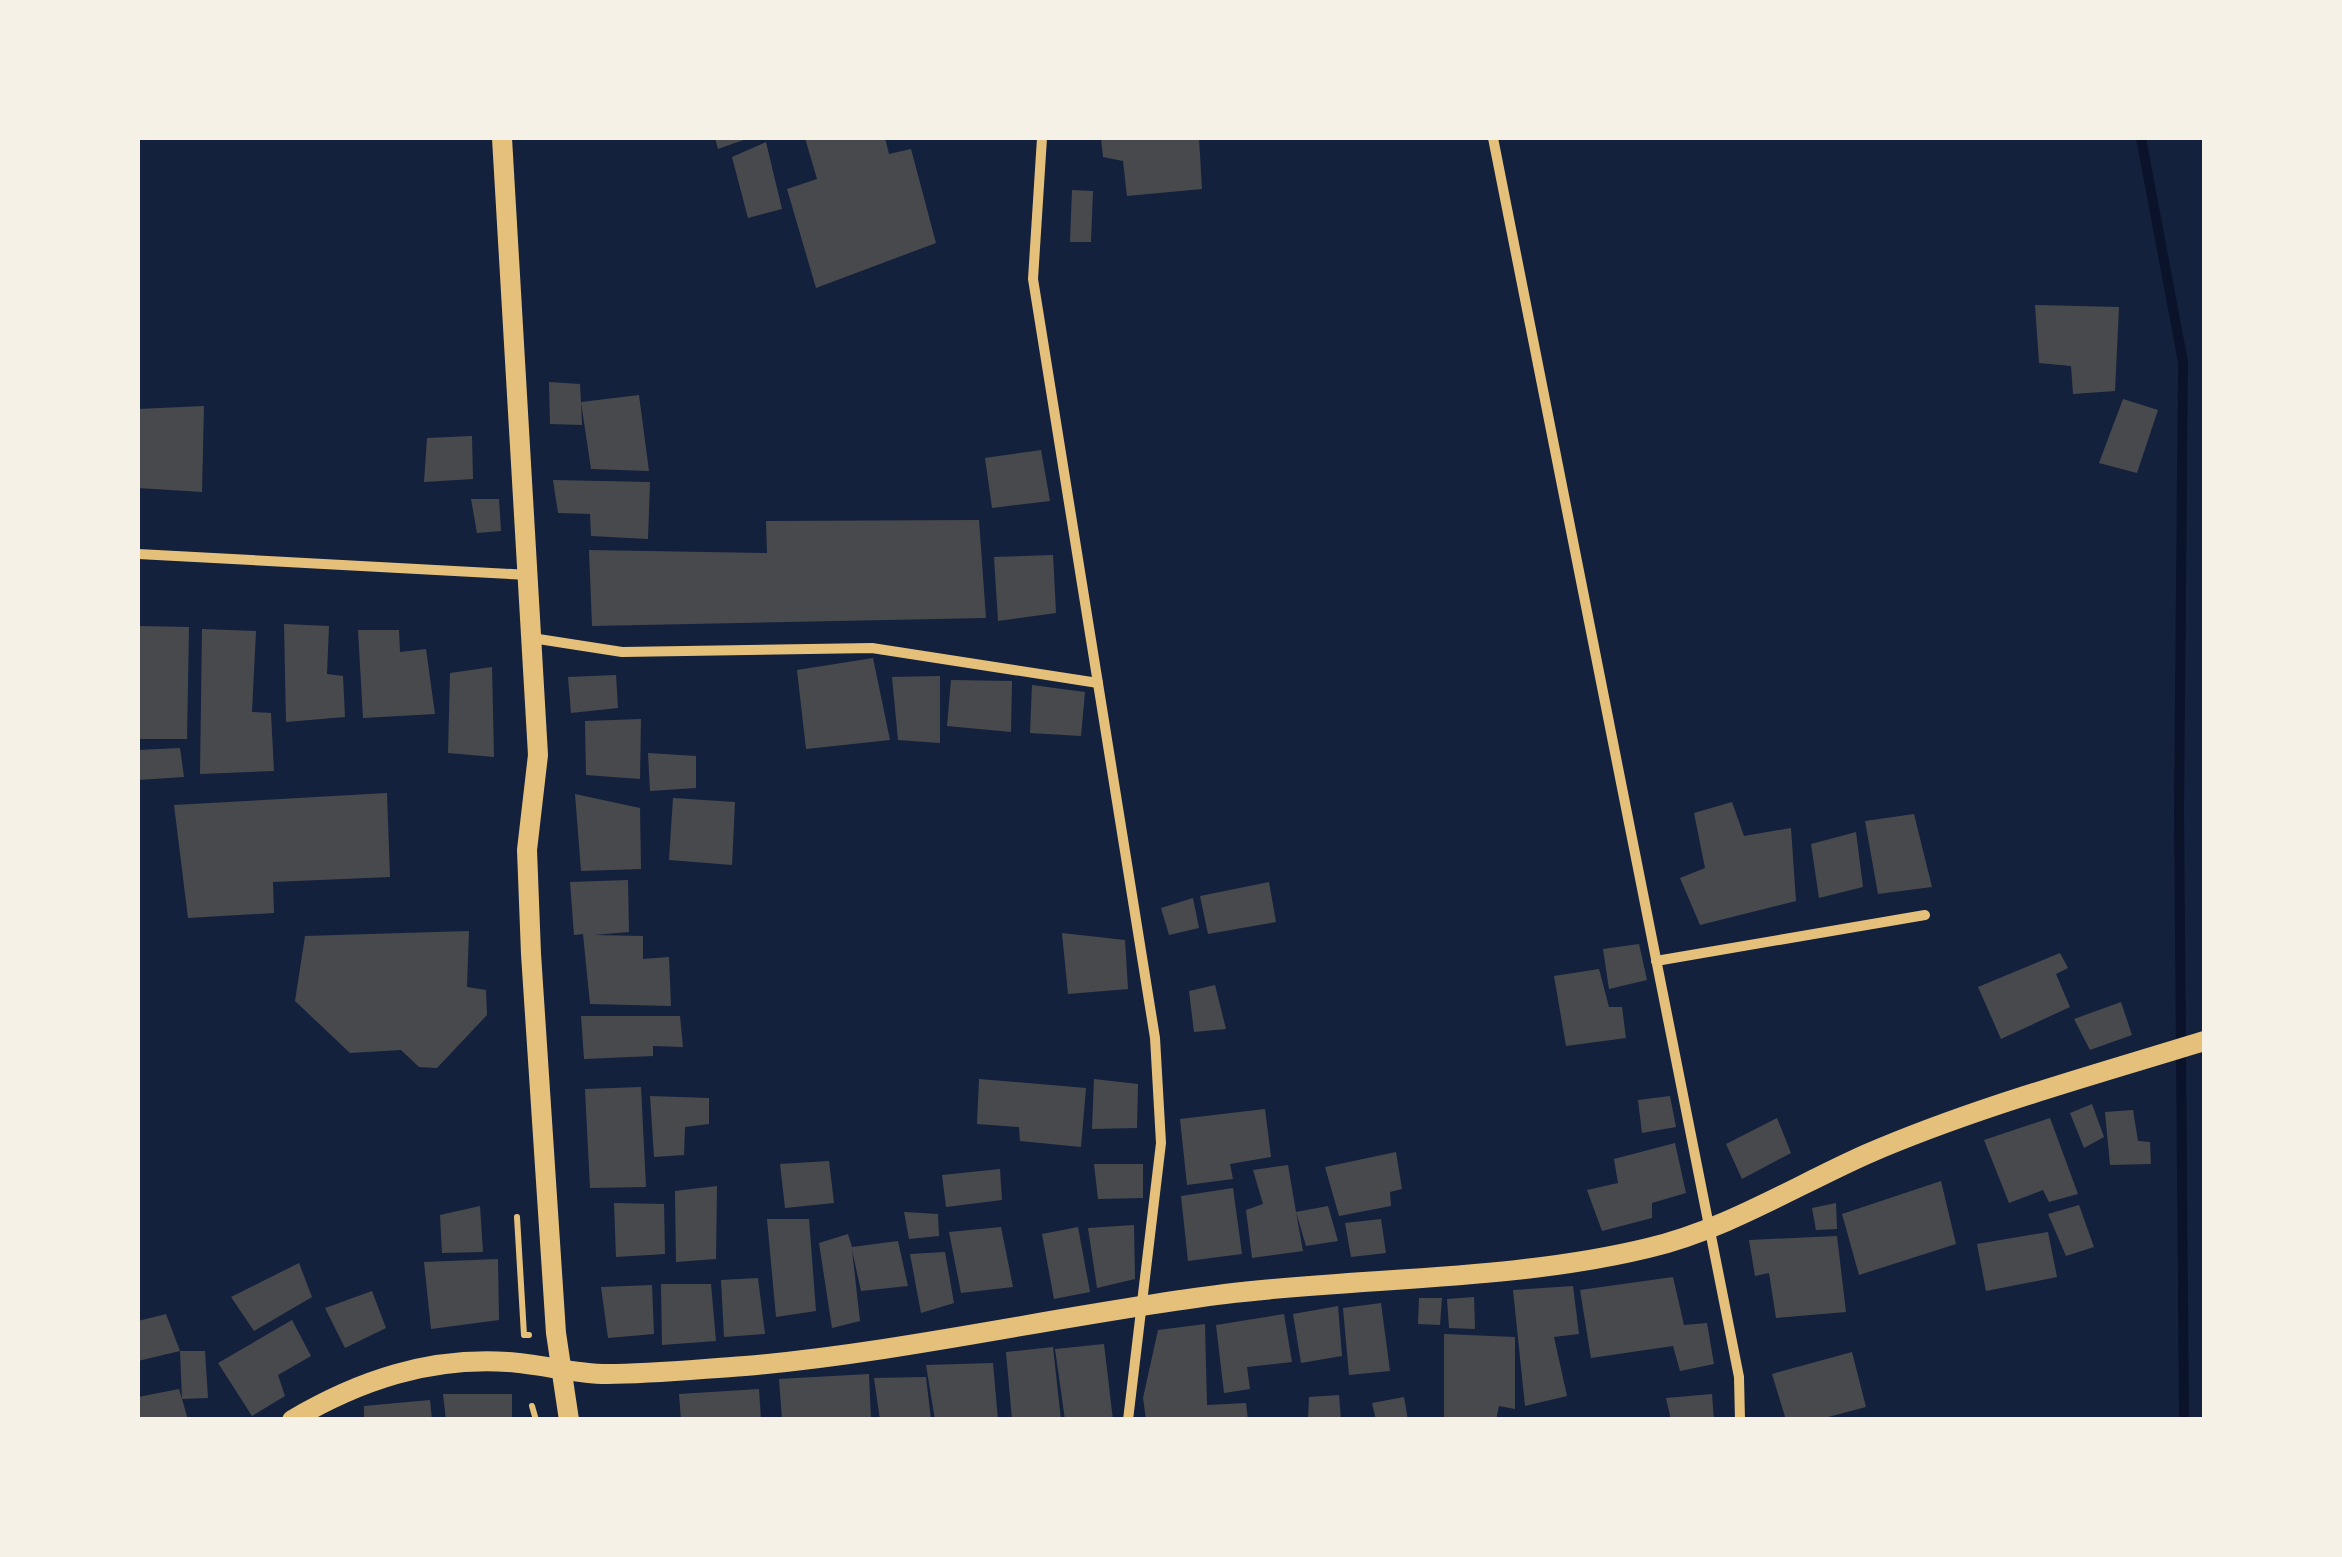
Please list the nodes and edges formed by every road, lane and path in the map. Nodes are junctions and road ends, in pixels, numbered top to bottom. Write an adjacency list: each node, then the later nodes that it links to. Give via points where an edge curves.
1 (502, 138): 5 (main road)
2 (1042, 138): 7 (street, via 1033,279)
3 (1493, 138): 9 (street)
4 (138, 554): 5 (street)
5 (529, 575): 6 (main road)
6 (532, 638): 7 (street, via 622,652 872,648); 13 (main road, via 538,755 526,850)
7 (1098, 683): 12 (street, via 1155,1038 1161,1143)
8 (1926, 915): 9 (street)
9 (1656, 961): 11 (street)
10 (2204, 1041): 11 (main road, via 1991,1106 1868,1154)
11 (1709, 1229): 12 (main road, via 1580,1259); 19 (street, via 1738,1376)
12 (1142, 1304): 13 (main road, via 786,1362 605,1374); 18 (street)
13 (562, 1370): 15 (main road, via 507,1362 392,1372); 17 (main road)
14 (532, 1406): 16 (path)
15 (292, 1420)
16 (536, 1420)
17 (568, 1420)
18 (1128, 1420)
19 (1740, 1420)

